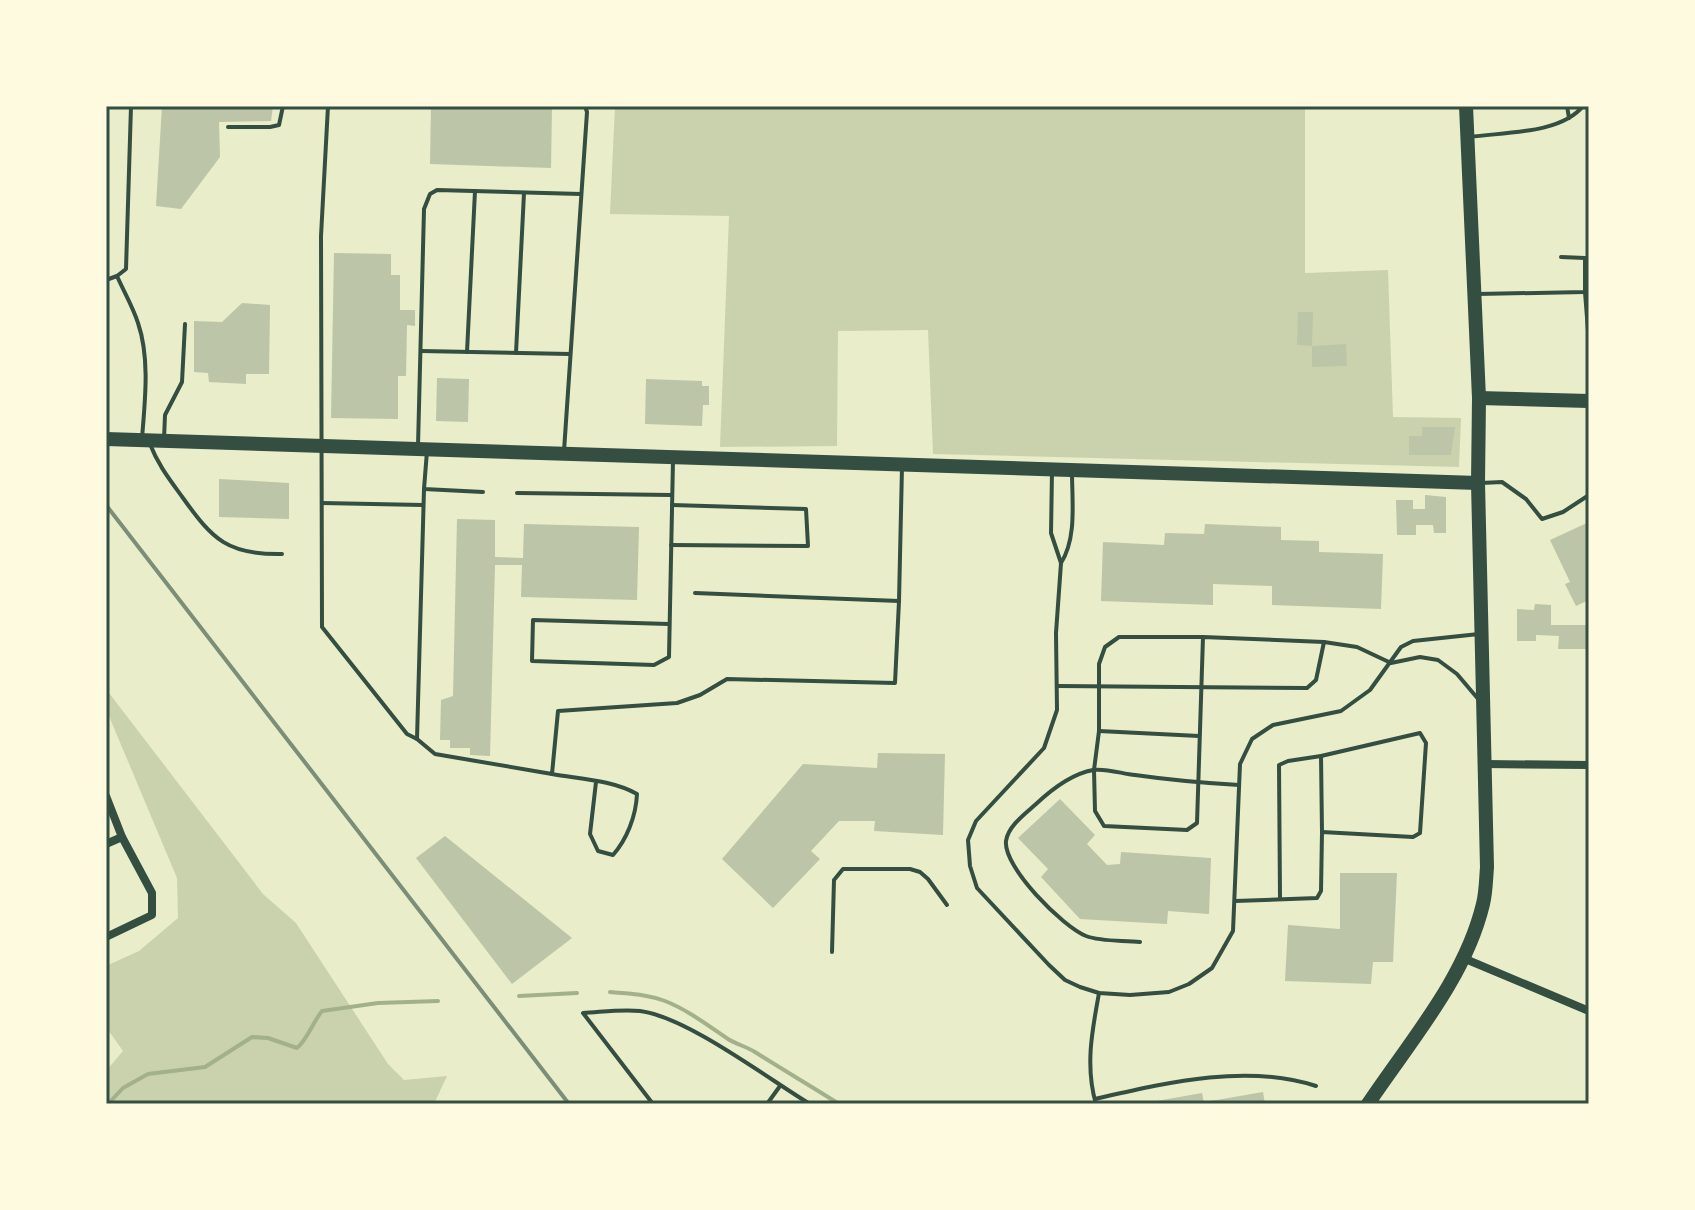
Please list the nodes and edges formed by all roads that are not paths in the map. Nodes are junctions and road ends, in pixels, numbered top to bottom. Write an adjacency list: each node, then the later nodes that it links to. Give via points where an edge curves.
1 (131, 106): 15 (lane, via 126,269)
2 (283, 106): 9 (lane, via 279,125)
3 (328, 106): 30 (lane, via 321,236)
4 (585, 106): 13 (lane)
5 (1466, 106): 10 (main road)
6 (1567, 106): 8 (lane)
7 (1583, 106): 8 (lane)
8 (1569, 118): 10 (lane, via 1552,126)
9 (228, 127)
10 (1468, 137): 18 (main road)
11 (475, 191): 12 (lane); 21 (lane, via 437,190 426,201); 22 (lane)
12 (524, 193): 13 (lane); 23 (lane)
13 (581, 194): 24 (lane)
14 (1561, 257): 17 (lane, via 1585,258)
15 (117, 276): 16 (lane); 28 (lane, via 142,338)
16 (106, 280)
17 (1585, 292): 18 (lane); 20 (lane)
18 (1475, 294): 25 (main road)
19 (185, 324): 29 (lane, via 182,382 165,415)
20 (1589, 343)
21 (421, 351): 22 (lane); 31 (lane)
22 (467, 352): 23 (lane)
23 (516, 353): 24 (lane)
24 (570, 354): 32 (lane)
25 (1479, 398): 26 (main road); 37 (main road)
26 (1589, 401)
27 (106, 439): 28 (main road)
28 (145, 440): 29 (main road); 47 (lane, via 158,466 212,536 253,554)
29 (164, 441): 30 (main road)
30 (322, 446): 31 (main road); 43 (lane)
31 (423, 449): 32 (main road); 38 (lane)
32 (564, 454): 33 (main road)
33 (673, 457): 34 (main road); 41 (lane)
34 (902, 465): 35 (main road); 50 (lane)
35 (1052, 469): 36 (main road); 48 (lane, via 1051,533)
36 (1072, 470): 37 (main road); 48 (lane, via 1072,527)
37 (1478, 483): 42 (lane, via 1502,482 1542,519); 52 (main road)
38 (424, 489): 39 (lane); 44 (lane)
39 (483, 492)
40 (517, 493): 41 (lane)
41 (672, 495): 45 (lane)
42 (1589, 495)
43 (322, 503): 44 (lane); 62 (lane, via 322,627 407,734)
44 (423, 505): 62 (lane)
45 (672, 505): 46 (lane); 46 (lane, via 806,509 808,546)
46 (671, 545): 51 (lane)
47 (282, 554)
48 (1061, 563): 57 (lane)
49 (695, 593): 50 (lane)
50 (899, 601): 67 (lane, via 895,683 727,679 677,703 558,711)
51 (669, 624): 51 (lane, via 669,657 654,665 532,661 533,620)
52 (1481, 633): 55 (lane, via 1413,641 1401,647); 59 (main road)
53 (1203, 637): 54 (lane); 56 (lane, via 1119,637 1100,656); 58 (lane)
54 (1324, 642): 55 (lane, via 1357,647); 58 (lane, via 1316,680 1307,688)
55 (1391, 663): 59 (lane, via 1420,657 1438,660); 70 (lane, via 1370,690 1341,711 1273,725 1252,739 1240,764)
56 (1099, 685): 57 (lane); 58 (lane); 60 (lane)
57 (1057, 686): 82 (lane, via 1057,710 1044,748 976,821 968,840 970,866 977,888 1049,965 1065,980)
58 (1201, 686): 61 (lane)
59 (1483, 705): 64 (main road)
60 (1099, 731): 61 (lane); 66 (lane)
61 (1199, 736): 69 (lane)
62 (417, 739): 67 (lane, via 435,754)
63 (1321, 756): 72 (lane); 72 (lane, via 1420,733 1426,743 1420,833 1413,837); 75 (lane, via 1279,765)
64 (1485, 764): 65 (street); 81 (main road, via 1484,902)
65 (1589, 765)
66 (1094, 770): 69 (lane); 69 (lane, via 1096,817 1113,828 1191,829 1197,823); 79 (lane, via 1049,791 1010,830 1006,850 1046,905 1076,930 1100,939)
67 (552, 774): 68 (lane)
68 (596, 782): 68 (lane, via 637,794 627,833 613,855 598,851 590,834)
69 (1198, 783): 70 (lane)
70 (1239, 785): 76 (lane)
71 (106, 796): 73 (street)
72 (1322, 832): 75 (lane, via 1317,898)
73 (122, 837): 74 (street); 78 (street, via 152,893 152,915)
74 (106, 844)
75 (1280, 899): 76 (lane)
76 (1235, 901): 82 (lane, via 1229,943 1212,968 1189,984 1169,992)
77 (947, 905): 80 (lane, via 920,872 843,869 834,880)
78 (106, 937)
79 (1140, 942)
80 (832, 952)
81 (1463, 958): 83 (street); 90 (main road)
82 (1099, 993): 86 (lane, via 1090,1041 1090,1086)
83 (1589, 1011)
84 (780, 1086): 87 (lane, via 667,1018 641,1011 583,1013); 88 (lane); 89 (lane)
85 (1316, 1086): 86 (lane, via 1297,1080 1213,1076)
86 (1096, 1102)
87 (653, 1104)
88 (767, 1104)
89 (810, 1104)
90 (1368, 1104)

